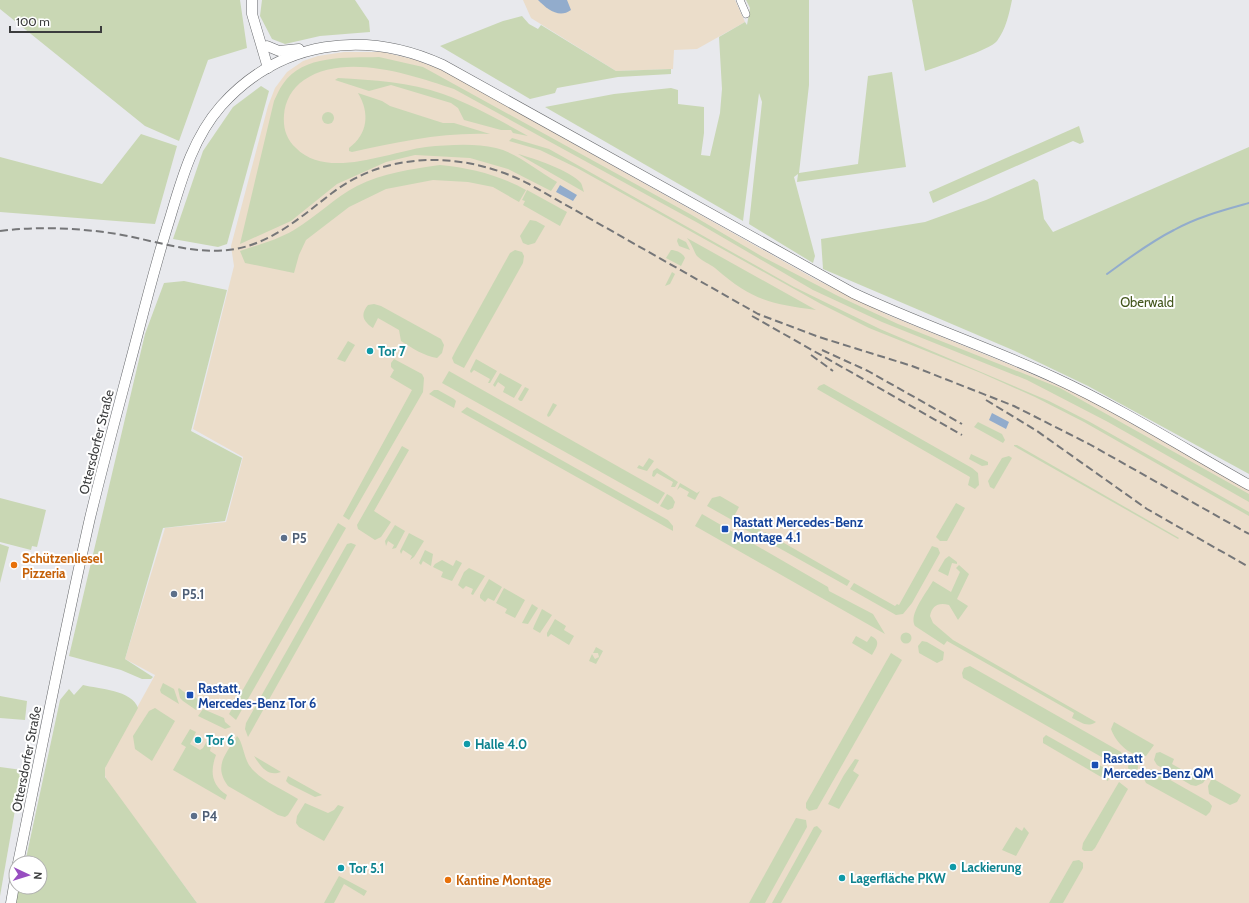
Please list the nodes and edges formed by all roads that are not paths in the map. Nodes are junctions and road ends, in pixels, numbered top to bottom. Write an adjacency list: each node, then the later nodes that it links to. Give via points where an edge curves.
1 (252, 0): 4 (street, via 252,14)
2 (740, 0): 3 (street)
3 (746, 14)
4 (258, 34): 5 (street); 7 (street)
5 (267, 46): 6 (street, via 284,51 316,44); 7 (street)
6 (330, 46): 7 (street, Ottersdorfer Straße, via 297,54); 8 (street, via 384,46 412,52 443,65 853,293 918,323 1015,360 1061,381)
7 (271, 66): 9 (street, Ottersdorfer Straße, via 249,80 221,106 196,143 183,174 145,305 91,517)
8 (1249, 485)
9 (20, 855)

